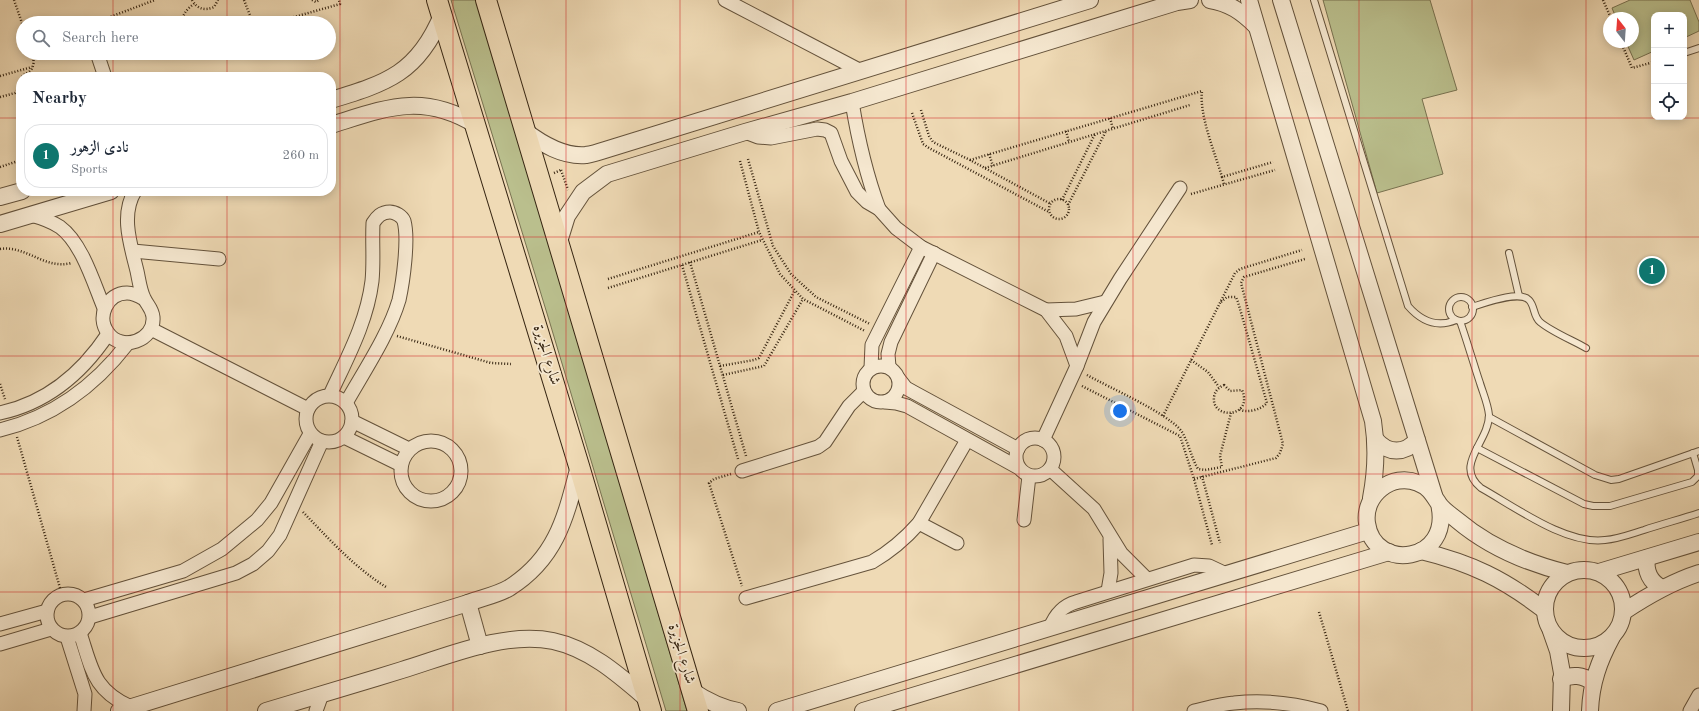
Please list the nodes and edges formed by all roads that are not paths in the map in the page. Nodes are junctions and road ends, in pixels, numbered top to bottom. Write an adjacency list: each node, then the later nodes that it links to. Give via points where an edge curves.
1 (486, 0): 22 (main road, شارع الجزيرة)
2 (725, 0): 14 (street)
3 (1090, 0): 14 (street)
4 (1210, 0): 10 (street, via 1221,2 1241,12)
5 (1249, 0): 10 (street)
6 (1281, 0): 70 (street)
7 (1314, 0): 46 (lane, via 1408,306 1430,322 1443,324)
8 (1181, 1): 18 (street)
9 (440, 8): 16 (street, via 428,44 418,56 393,76); 21 (main road, شارع الجزيرة)
10 (1257, 27): 69 (street, via 1373,421)
11 (1699, 48): 12 (lane)
12 (1687, 52)
13 (99, 60): 15 (street)
14 (861, 71): 24 (street)
15 (103, 72)
16 (370, 88): 17 (street); 19 (street)
17 (336, 98)
18 (852, 102): 23 (street); 31 (street, via 861,154)
19 (376, 111): 20 (street); 21 (street, via 408,105 436,107 457,114)
20 (336, 123)
21 (476, 125): 77 (main road, شارع الجزيرة)
22 (525, 130): 24 (street, via 543,144 555,149 586,155); 34 (main road, شارع الجزيرة)
23 (745, 132): 25 (street); 31 (street, via 771,138 807,130 826,130 831,134 857,192)
24 (629, 143): 25 (street)
25 (636, 165): 34 (street, via 607,174 583,192 567,216)
26 (16, 193): 30 (street)
27 (1177, 194): 42 (street)
28 (94, 196): 32 (street)
29 (134, 196): 36 (street, via 127,221)
30 (0, 198)
31 (879, 209): 35 (street, via 896,228)
32 (31, 215): 33 (street); 44 (street, via 47,219 61,227 72,239 84,260)
33 (0, 224)
34 (558, 245): 120 (main road, شارع الجزيرة)
35 (921, 247): 37 (street); 52 (street, via 872,345)
36 (133, 251): 39 (street); 41 (street)
37 (934, 253): 45 (street); 51 (street, via 891,342 888,354)
38 (1509, 254): 40 (lane)
39 (219, 259)
40 (1520, 296): 43 (lane); 50 (lane, via 1528,300 1542,323)
41 (144, 299): 44 (street, via 136,294 127,293 113,298); 47 (street, via 151,307)
42 (1105, 302): 45 (street, via 1076,309); 53 (street, via 1094,322)
43 (1472, 306): 46 (lane, via 1471,315 1464,320); 46 (lane, via 1468,299 1455,299 1449,310)
44 (104, 308): 48 (street, via 102,317)
45 (1046, 310): 53 (street, via 1066,336)
46 (1458, 320): 61 (lane)
47 (151, 329): 49 (street, via 137,341); 59 (street)
48 (108, 334): 49 (street, via 117,341); 60 (street, via 96,352 66,382 48,394)
49 (128, 343): 63 (street, via 114,362 78,394 52,410)
50 (1586, 348)
51 (889, 367): 52 (street, via 880,365); 54 (street)
52 (871, 368): 55 (street, via 863,378)
53 (1075, 372): 68 (street)
54 (899, 379): 57 (street, via 895,396); 74 (street, via 915,394)
55 (864, 391): 57 (street, via 872,400); 79 (street, via 845,412 825,442 818,447)
56 (330, 395): 58 (street, via 339,397); 58 (street, via 357,335 369,298 373,266 373,223 377,216 384,213 398,214 404,220 406,232 398,300 385,333); 59 (street, via 313,401)
57 (884, 402): 67 (street, via 907,406)
58 (346, 403): 62 (street, via 352,415)
59 (308, 408): 65 (street, via 305,417)
60 (4, 412): 63 (street)
61 (1489, 417): 72 (lane); 75 (lane, via 1603,479 1619,479)
62 (352, 422): 66 (street); 73 (street)
63 (13, 427): 64 (street)
64 (0, 430)
65 (310, 434): 71 (street); 103 (street, via 271,503 257,520 222,549 183,571)
66 (344, 437): 71 (street, via 330,442); 76 (street)
67 (967, 440): 80 (street); 85 (street)
68 (1043, 440): 74 (street, via 1028,440); 78 (street, via 1052,449 1054,463)
69 (1376, 440): 70 (street, via 1385,448 1397,451 1408,448); 81 (street, via 1376,466)
70 (1417, 440): 82 (street)
71 (322, 441): 108 (street, via 280,535 268,551 253,564 236,574)
72 (1477, 448): 75 (lane, via 1584,504 1601,506 1610,506 1692,482 1698,476); 83 (lane, via 1470,466 1470,475 1474,482 1559,532 1574,538 1605,540 1620,537)
73 (409, 449): 76 (street); 76 (street, via 419,442 432,440 449,446 460,461 458,485 450,494 439,500 427,501 415,497 406,489 401,478)
74 (1018, 449): 80 (street, via 1017,462)
75 (1696, 452)
76 (401, 465)
77 (579, 466): 104 (street, via 563,522 553,544 533,569 508,588); 123 (main road, شارع الجزيرة)
78 (1050, 469): 80 (street, via 1041,476); 87 (street, via 1094,509)
79 (746, 470)
80 (1024, 472): 84 (street)
81 (1371, 498): 82 (street, via 1387,484 1407,480 1418,482 1427,488); 86 (street, via 1366,514)
82 (1437, 500): 91 (street, via 1442,522 1435,539); 96 (street, via 1477,535 1498,548 1526,561)
83 (1699, 513)
84 (1024, 520)
85 (919, 524): 90 (street); 102 (street, via 898,545 872,562)
86 (1368, 531): 88 (street); 92 (street, via 1376,544)
87 (1110, 537): 99 (street, via 1120,553); 101 (street, via 1111,567)
88 (1342, 538): 94 (street, via 1349,548); 98 (street)
89 (1699, 542): 93 (street)
90 (957, 543)
91 (1421, 551): 92 (street, via 1410,555); 105 (street, via 1474,567 1522,593)
92 (1389, 552): 94 (street)
93 (1648, 558): 95 (street); 100 (street, via 1649,575)
94 (1350, 564): 131 (street)
95 (1599, 572): 96 (street, via 1578,570); 107 (street, via 1615,584 1623,602)
96 (1568, 573): 105 (street, via 1550,588)
97 (1699, 573): 100 (street)
98 (1226, 574): 99 (street, via 1209,566 1194,565); 110 (street)
99 (1147, 579): 101 (street)
100 (1662, 588): 107 (street)
101 (1108, 592): 110 (street, via 1065,606 1056,615)
102 (746, 598)
103 (84, 600): 106 (street, via 78,596 62,594 55,598); 108 (street)
104 (468, 603): 117 (street); 124 (street)
105 (1544, 610): 112 (street)
106 (47, 611): 109 (street); 111 (street)
107 (1623, 612): 114 (street, via 1620,625)
108 (90, 617): 113 (street)
109 (0, 624)
110 (1050, 628): 125 (street)
111 (51, 629): 115 (street); 116 (street)
112 (1550, 629): 114 (street, via 1560,640 1573,646 1587,648 1601,644); 118 (street, via 1558,650)
113 (80, 633): 115 (street); 124 (street, via 94,677)
114 (1612, 636): 119 (street)
115 (67, 637): 126 (street, via 85,694)
116 (0, 644)
117 (480, 646): 121 (street); 123 (street, via 522,638 553,641 582,651 609,667)
118 (1561, 680): 119 (street, via 1574,675 1588,678); 134 (street)
119 (1593, 682): 135 (street)
120 (692, 691): 129 (main road, شارع الجزيرة); 130 (street, via 710,702)
121 (322, 694): 127 (street); 128 (street)
122 (1699, 695): 136 (street)
123 (649, 705)
124 (125, 709)
125 (785, 710)
126 (84, 711)
127 (267, 711)
128 (316, 711)
129 (698, 711)
130 (738, 711)
131 (863, 711)
132 (1194, 711): 133 (street, via 1234,703 1270,702 1305,706)
133 (1321, 711)
134 (1561, 711)
135 (1590, 711)
136 (1690, 711)

